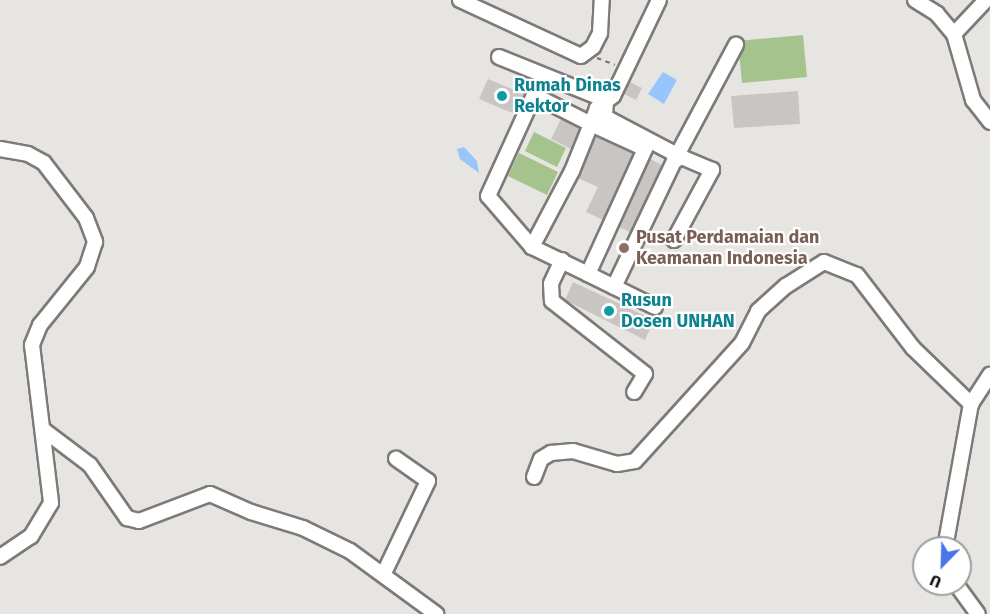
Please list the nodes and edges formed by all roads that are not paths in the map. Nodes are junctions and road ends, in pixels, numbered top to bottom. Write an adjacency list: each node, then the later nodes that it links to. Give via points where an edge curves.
1 (460, 0): 2 (street, via 580,56 600,33)
2 (602, 0)
3 (650, 0): 10 (street)
4 (659, 0): 10 (street, via 613,96)
5 (915, 0): 7 (street, via 937,14)
6 (986, 0): 7 (street)
7 (954, 34): 11 (street, via 973,100)
8 (736, 45): 14 (street)
9 (499, 57): 10 (street)
10 (605, 104): 12 (street, via 597,108); 14 (street, via 605,117)
11 (990, 122)
12 (591, 124): 16 (street, via 572,171); 16 (street, via 534,95 488,196); 18 (street, via 645,149)
13 (0, 149): 24 (street, via 28,154 44,163 86,218 95,242 87,267 40,325 32,345)
14 (676, 158): 15 (street, via 712,170); 19 (street)
15 (674, 240)
16 (532, 247): 17 (street)
17 (562, 260): 18 (street); 22 (street, via 551,284 552,301 645,374)
18 (588, 274): 19 (street)
19 (614, 287): 20 (street)
20 (655, 307)
21 (990, 375): 23 (street)
22 (634, 392)
23 (971, 404): 26 (street, via 913,348 857,275 824,262 795,279 758,310 742,343 635,461 618,464 573,451 550,453 541,459); 27 (street)
24 (45, 431): 28 (street, via 49,509 31,536); 29 (street, via 90,465 127,518 139,521 210,494 303,528 350,550)
25 (396, 459): 29 (street, via 428,481)
26 (534, 477)
27 (947, 536)
28 (0, 557)
29 (384, 573): 31 (street)
30 (965, 596): 32 (street)
31 (436, 614)
32 (978, 614)

